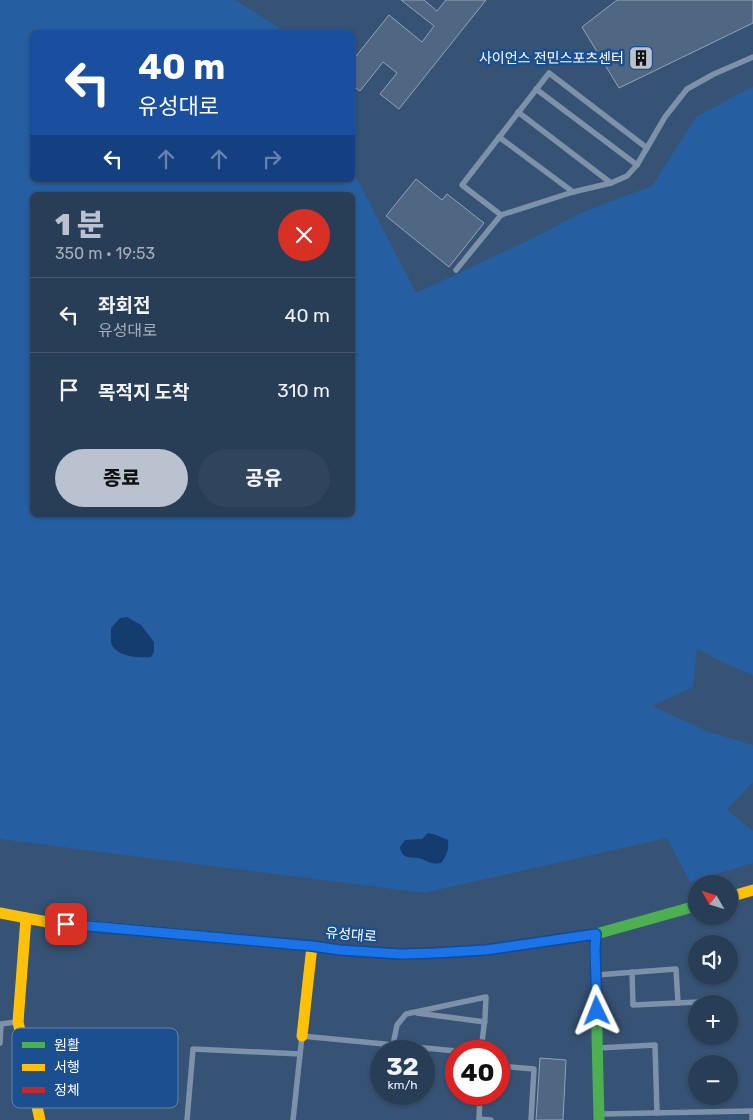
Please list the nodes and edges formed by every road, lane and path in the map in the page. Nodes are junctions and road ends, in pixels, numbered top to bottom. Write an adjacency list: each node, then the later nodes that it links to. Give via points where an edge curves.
1 (753, 57): 5 (lane, via 687,89)
2 (536, 89): 3 (lane); 5 (lane, via 549,73); 6 (lane)
3 (518, 112): 4 (lane); 7 (lane)
4 (499, 137): 8 (lane); 9 (lane, via 462,185)
5 (647, 148): 6 (lane)
6 (637, 165): 7 (lane, via 627,176)
7 (611, 183): 8 (lane)
8 (572, 192): 9 (lane)
9 (501, 215): 10 (lane)
10 (456, 270)
11 (753, 890): 12 (main road)
12 (738, 894)
13 (688, 908): 16 (main road, 유성대로)
14 (0, 913): 15 (main road, 유성대로)
15 (26, 918): 17 (main road, 유성대로); 23 (main road)
16 (596, 934): 17 (main road, 유성대로, via 486,950 429,953 400,954); 19 (main road)
17 (312, 946): 27 (main road)
18 (632, 972): 19 (lane); 20 (lane, via 633,1005); 20 (lane, via 676,969)
19 (596, 974): 32 (main road)
20 (678, 1003): 21 (lane)
21 (688, 1003)
22 (412, 1012): 24 (lane); 24 (lane, via 486,997); 28 (lane, via 397,1025)
23 (18, 1022): 25 (lane); 26 (main road)
24 (485, 1022): 29 (lane)
25 (0, 1024): 30 (lane)
26 (19, 1028)
27 (302, 1036): 31 (lane); 33 (lane)
28 (394, 1040)
29 (483, 1040)
30 (0, 1043)
31 (370, 1043)
32 (598, 1048): 36 (lane, via 655,1046); 37 (main road)
33 (300, 1054): 38 (lane, via 193,1049); 39 (lane)
34 (510, 1067): 42 (lane, via 534,1069)
35 (480, 1105): 40 (lane)
36 (657, 1113): 37 (lane); 43 (lane, via 752,1111)
37 (599, 1117)
38 (186, 1120)
39 (292, 1120)
40 (479, 1120): 41 (lane)
41 (491, 1120)
42 (531, 1120)
43 (752, 1120)

